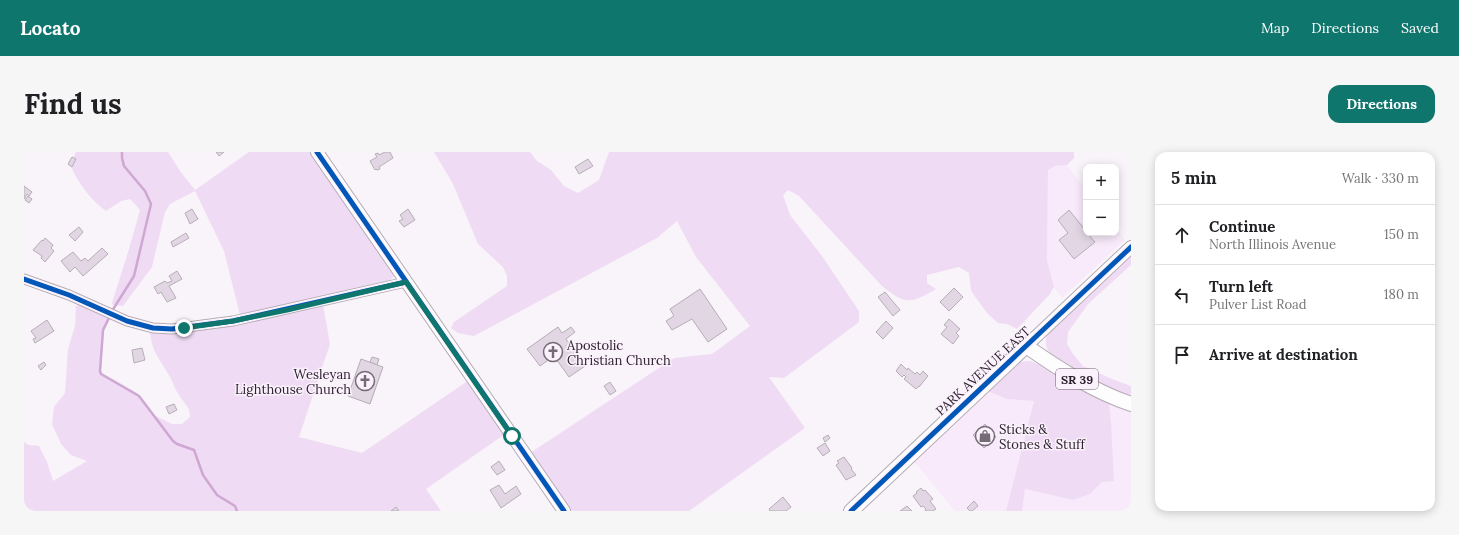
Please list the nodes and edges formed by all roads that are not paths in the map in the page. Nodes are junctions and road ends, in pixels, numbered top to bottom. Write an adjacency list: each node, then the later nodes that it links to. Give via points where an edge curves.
1 (317, 152): 4 (street)
2 (1131, 247): 5 (street, PARK AVENUE EAST)
3 (24, 279): 4 (street, via 69,295 135,324 172,329 197,327 287,310)
4 (406, 282): 7 (street)
5 (1026, 346): 6 (main road, SR 39, via 1094,388); 8 (main road, PARK AVENUE EAST)
6 (1131, 404)
7 (564, 511)
8 (851, 511)

